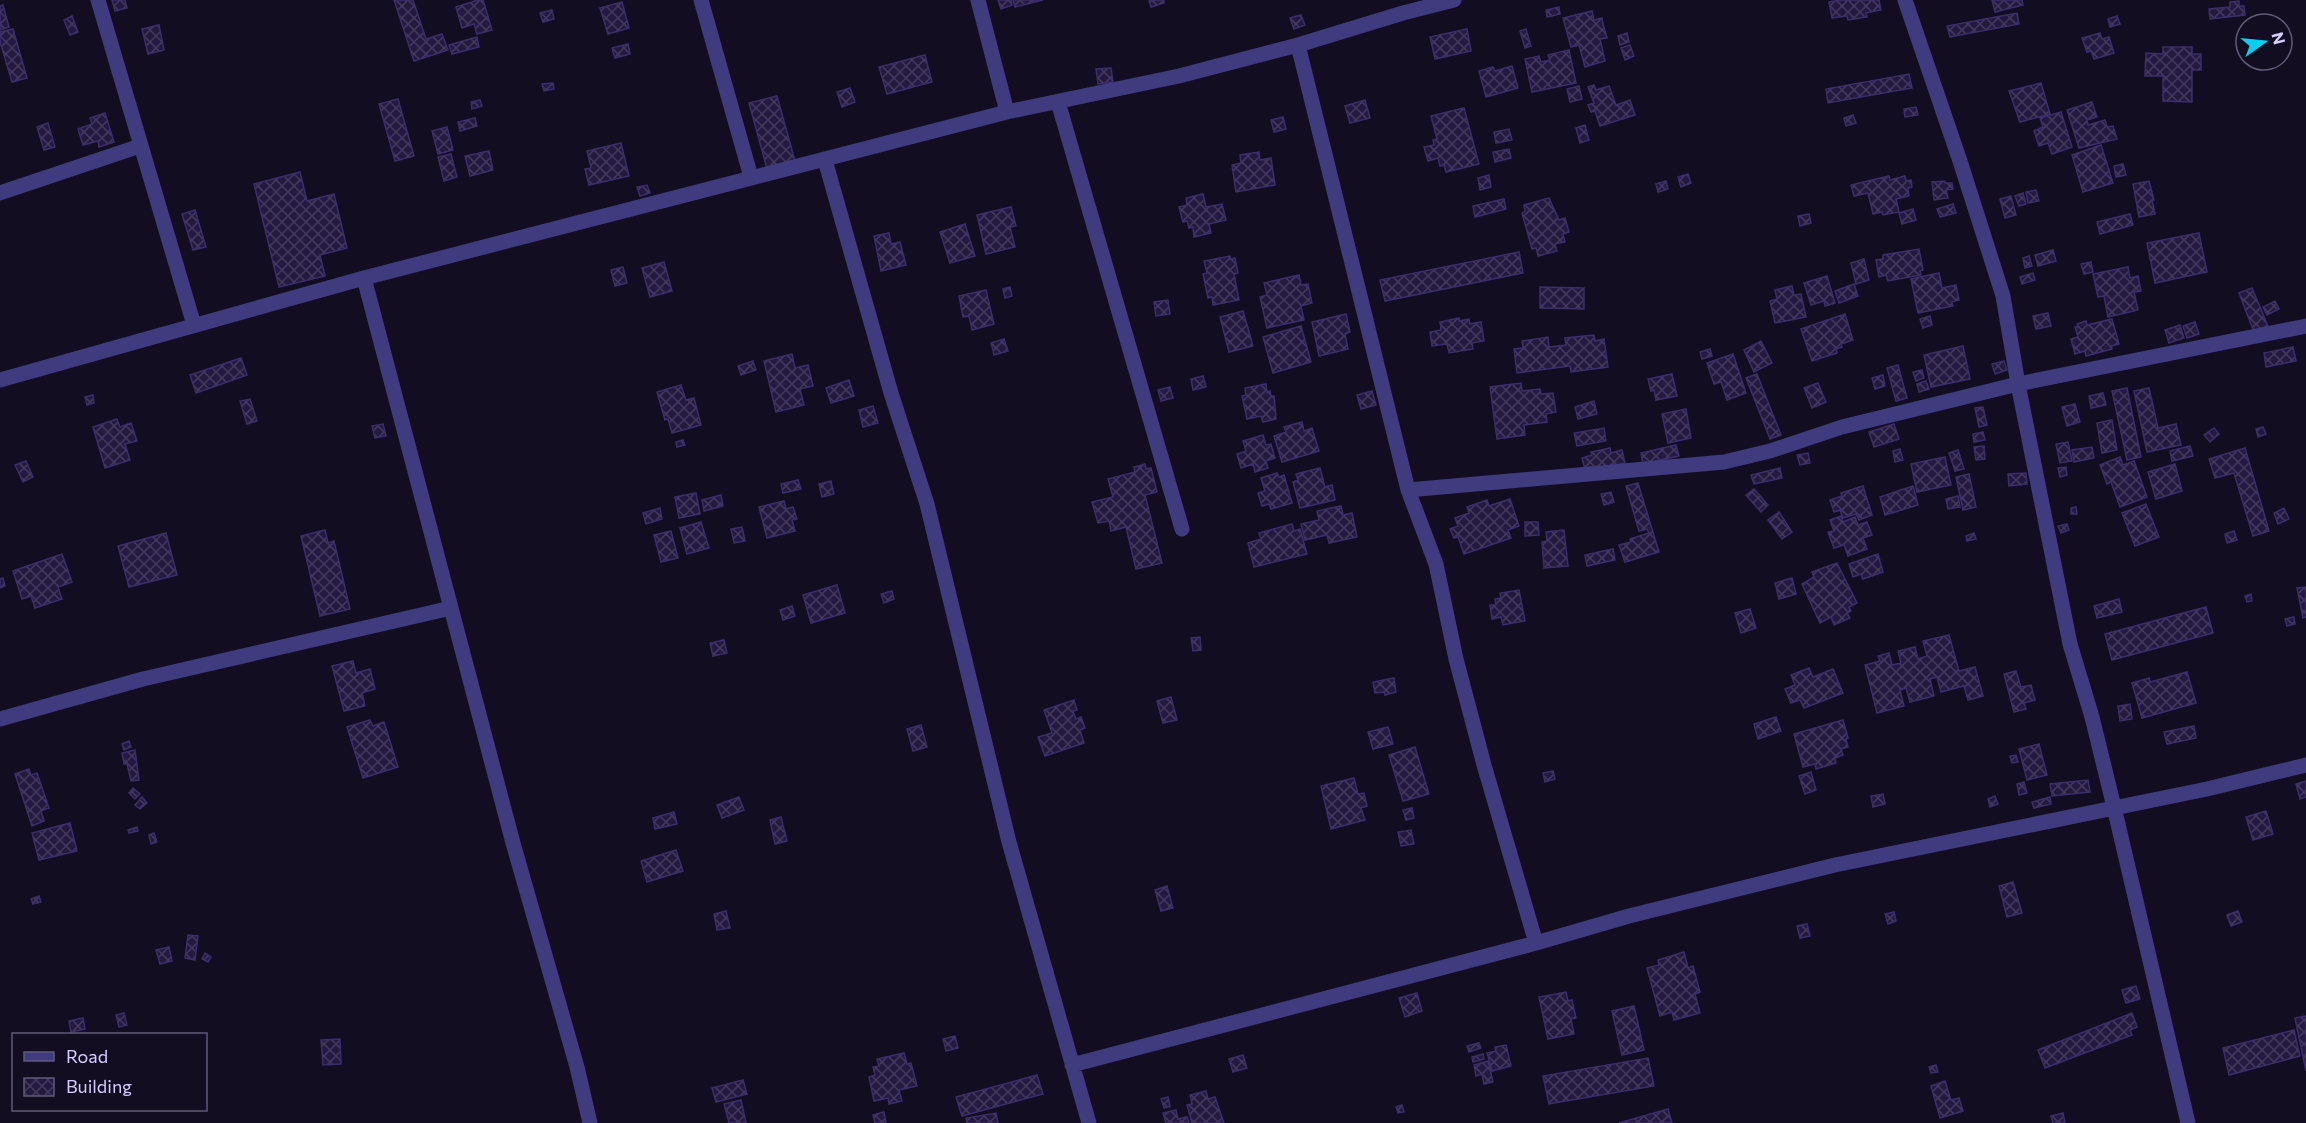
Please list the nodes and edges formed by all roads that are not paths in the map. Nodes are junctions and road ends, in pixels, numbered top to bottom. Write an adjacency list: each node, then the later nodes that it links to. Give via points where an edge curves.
1 (98, 0): 9 (street)
2 (701, 0): 11 (street)
3 (978, 0): 8 (street)
4 (1454, 0): 6 (street)
5 (1905, 0): 17 (street, via 2003,296)
6 (1298, 45): 7 (street); 18 (street)
7 (1058, 102): 8 (street); 19 (street)
8 (1007, 112): 10 (street)
9 (140, 146): 12 (street); 14 (street)
10 (825, 160): 11 (street); 25 (street, via 927,504 1009,842)
11 (751, 177): 13 (street)
12 (0, 193)
13 (364, 278): 14 (street); 20 (street)
14 (194, 325): 16 (street)
15 (2306, 326): 17 (street)
16 (0, 380)
17 (2018, 384): 18 (street, via 1842,427 1724,462); 23 (street, via 2070,644)
18 (1408, 490): 24 (street, via 1436,564 1456,659)
19 (1182, 529)
20 (451, 608): 21 (street, via 143,679); 26 (street)
21 (0, 719)
22 (2306, 765): 23 (street)
23 (2114, 807): 24 (street, via 1835,865); 28 (street)
24 (1536, 943): 25 (street)
25 (1072, 1065): 27 (street)
26 (590, 1123)
27 (1089, 1123)
28 (2188, 1123)

